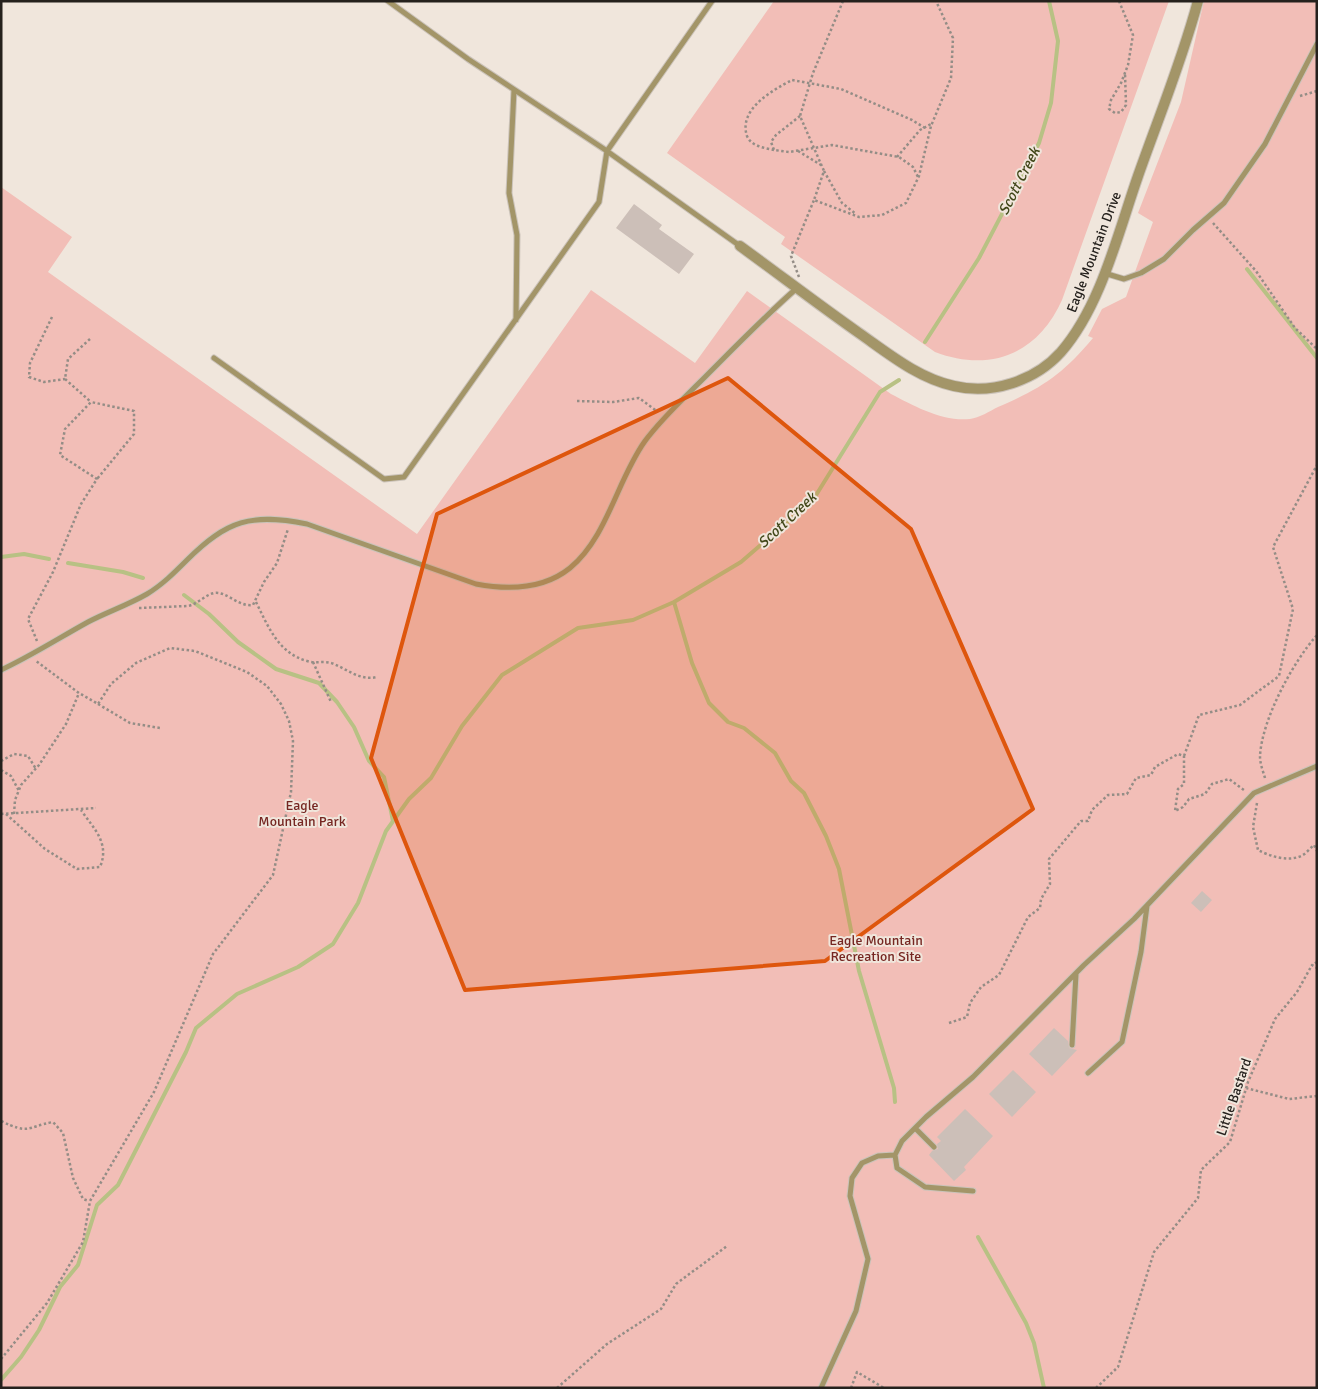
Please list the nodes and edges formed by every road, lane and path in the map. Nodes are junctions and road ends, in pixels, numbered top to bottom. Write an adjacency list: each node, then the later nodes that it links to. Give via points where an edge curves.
1 (388, 1): 10 (lane)
2 (712, 1): 19 (lane)
3 (843, 1): 9 (path)
4 (936, 1): 14 (path, via 953,38 950,78)
5 (1119, 1): 8 (path, via 1133,35)
6 (1198, 1): 28 (street, Eagle Mountain Drive)
7 (1317, 44): 12 (lane)
8 (1125, 73): 8 (path, via 1111,100 1109,109 1115,113 1121,112 1126,104)
9 (810, 84): 13 (path); 15 (path, via 841,89); 17 (path, via 792,80 768,93 746,118 749,139 761,148)
10 (514, 90): 19 (lane); 31 (lane, via 509,193 517,235)
11 (1317, 91): 12 (path, via 1299,96)
12 (1292, 94): 26 (lane, via 1266,144 1224,203)
13 (800, 116): 16 (path); 17 (path, via 776,135 771,142)
14 (933, 123): 15 (path); 23 (path)
15 (925, 128): 20 (path)
16 (814, 147): 18 (path); 20 (path, via 832,145); 21 (path)
17 (774, 150): 18 (path)
18 (796, 150): 21 (path)
19 (607, 152): 27 (lane); 31 (lane, via 599,202)
20 (897, 157): 23 (path, via 913,167)
21 (821, 166): 22 (path)
22 (824, 171): 24 (path); 25 (path, via 842,203)
23 (918, 177): 25 (path, via 906,202 882,215)
24 (814, 200): 25 (path); 29 (path, via 791,256 800,274)
25 (859, 217)
26 (1208, 218): 28 (lane, via 1164,259 1141,273 1124,279); 33 (path, via 1256,271 1295,328)
27 (740, 246): 29 (street, Eagle Mountain Drive)
28 (1104, 273): 29 (street, Eagle Mountain Drive, via 1080,326 1060,353 1021,380 983,388 956,386 919,373)
29 (797, 288): 38 (lane)
30 (52, 317): 35 (path, via 30,363 30,377 44,382)
31 (516, 320): 34 (lane, via 404,477 384,479)
32 (90, 339): 35 (path, via 68,359)
33 (1317, 349)
34 (214, 358)
35 (65, 379): 37 (path)
36 (577, 401): 38 (path, via 613,402 639,398)
37 (90, 402): 40 (path, via 65,429 60,455); 40 (path, via 134,411 134,434)
38 (665, 417): 41 (lane, via 636,455 586,550 556,577 529,586 476,584 338,534)
39 (1317, 465): 54 (path, via 1273,547 1293,609 1278,676 1240,705 1199,714)
40 (96, 479): 45 (path, via 81,504 54,572 28,619)
41 (290, 521): 42 (path, via 284,547); 45 (lane, via 253,520 222,530 211,536 157,588)
42 (256, 602): 43 (path, via 248,606 214,594 188,606); 47 (path, via 267,626 287,652)
43 (133, 608)
44 (1317, 635): 59 (path, via 1292,669 1265,730 1260,756)
45 (40, 649): 46 (lane)
46 (29, 656): 48 (lane); 50 (path)
47 (313, 662): 49 (path, via 332,663 363,678); 51 (path)
48 (1, 670)
49 (377, 677)
50 (79, 693): 52 (path); 57 (path, via 66,724)
51 (331, 702)
52 (98, 704): 53 (path, via 130,723); 84 (path, via 111,684 136,663 170,648 195,651 247,672 267,686 289,721 293,769 273,875 214,954 154,1092)
53 (160, 728)
54 (1184, 756): 61 (path, via 1184,784 1178,790 1174,810 1183,807 1189,799 1205,794 1212,784 1229,780); 74 (path, via 1178,754 1154,767 1151,775 1136,778 1126,794 1108,795 1092,810 1088,821 1081,821 1048,859 1050,884 1041,899 1040,908 1028,917 999,976 981,987 970,1003 967,1016)
55 (1, 761): 57 (path, via 14,754 28,756)
56 (1317, 766): 59 (lane)
57 (36, 769): 60 (path)
58 (1, 770): 60 (path, via 11,776)
59 (1268, 786): 61 (lane)
60 (19, 791): 66 (path)
61 (1254, 793): 67 (path, via 1258,805 1252,827 1258,850 1283,858 1301,856); 69 (lane)
62 (96, 808): 63 (path)
63 (81, 810): 65 (path, via 101,839 105,856 100,868 77,870 45,849); 66 (path)
64 (1, 814): 65 (path)
65 (6, 814): 66 (path)
66 (14, 814)
67 (1315, 844): 68 (path)
68 (1317, 851)
69 (1147, 906): 73 (lane); 76 (lane, via 1142,952 1122,1042)
70 (1317, 962): 71 (path)
71 (1312, 965): 72 (path); 77 (path, Little Bastard, via 1297,992 1275,1019)
72 (1317, 968)
73 (1076, 974): 75 (lane); 80 (lane, via 973,1077)
74 (948, 1023)
75 (1072, 1045)
76 (1088, 1074)
77 (1246, 1088): 78 (path, via 1289,1099); 91 (path, Little Bastard, via 1230,1142 1201,1170 1198,1198 1154,1252 1118,1367)
78 (1317, 1096)
79 (1, 1121): 84 (path, via 21,1130 53,1122 63,1133 73,1178 83,1199)
80 (915, 1128): 81 (lane); 82 (lane, via 902,1141)
81 (934, 1147)
82 (895, 1155): 83 (lane, via 897,1168 925,1187); 88 (lane, via 878,1156 862,1163 852,1178 850,1196 868,1259 856,1310)
83 (973, 1191)
84 (90, 1201): 86 (path, via 83,1242 47,1303)
85 (727, 1246): 87 (path, via 676,1284 661,1309 606,1344)
86 (1, 1359)
87 (557, 1388)
88 (821, 1388)
89 (851, 1388): 90 (path, via 857,1372)
90 (884, 1388)
91 (1096, 1388)

